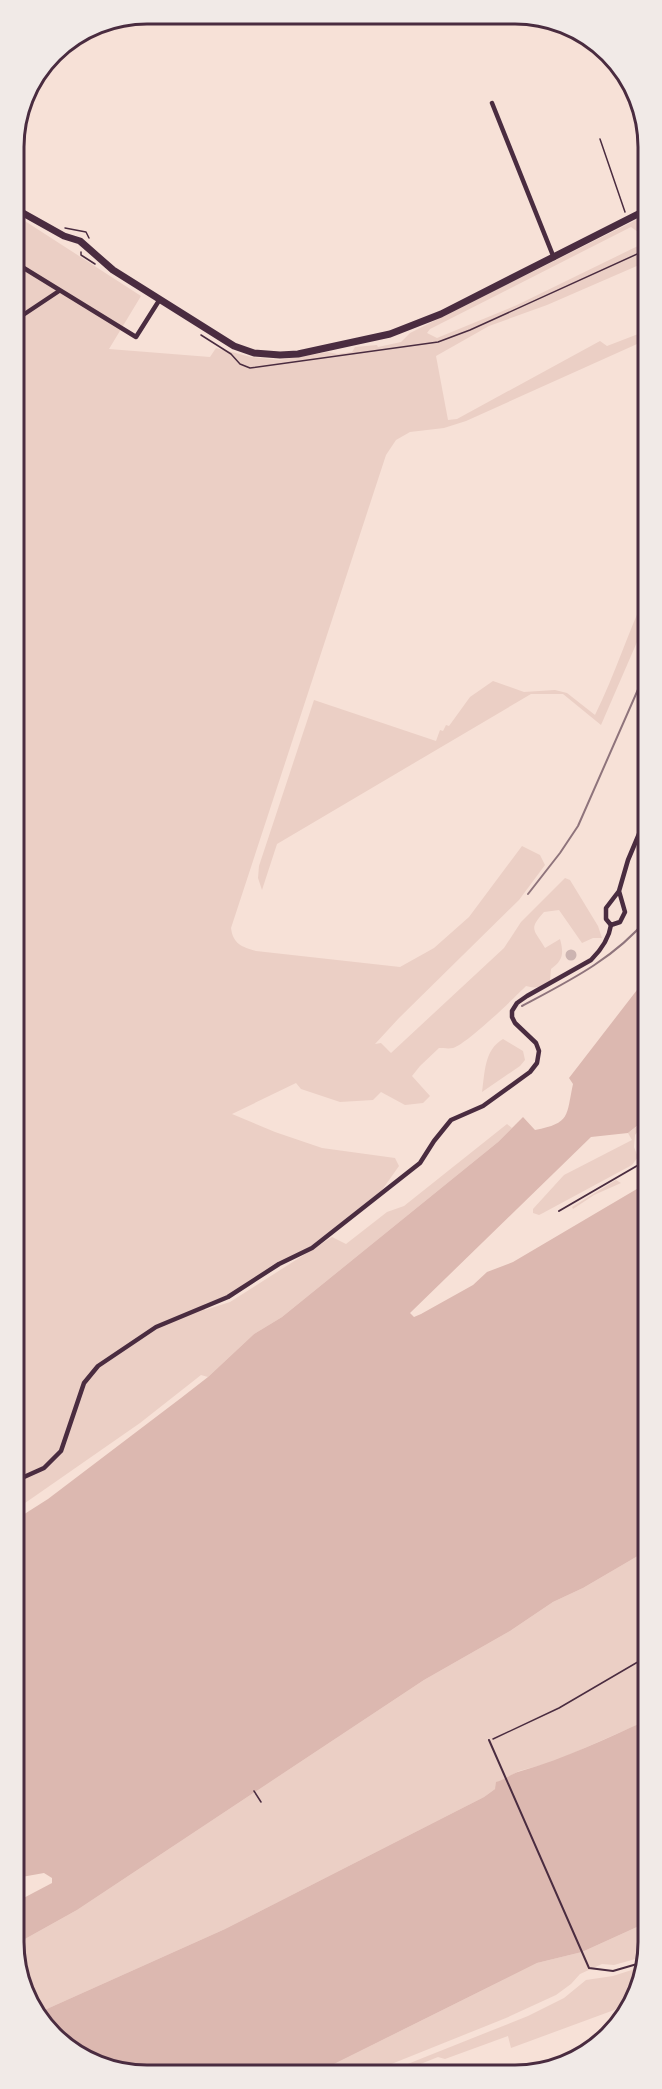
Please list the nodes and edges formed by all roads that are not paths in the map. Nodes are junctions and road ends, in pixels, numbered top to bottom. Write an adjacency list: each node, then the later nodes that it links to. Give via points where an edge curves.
1 (492, 103): 4 (street)
2 (24, 214): 7 (main road, via 85,245 113,270)
3 (638, 214): 4 (main road)
4 (554, 258): 7 (main road, via 441,314 390,334 280,356 234,346)
5 (24, 268): 6 (street)
6 (59, 291): 7 (street, via 136,337); 8 (street)
7 (160, 299)
8 (24, 314)
9 (638, 836): 10 (street)
10 (619, 891): 11 (street, via 605,912); 11 (street, via 625,912 620,922)
11 (611, 925): 14 (street, via 600,952 591,960 527,996 512,1011 515,1023 539,1051 530,1072 483,1106 451,1120 420,1163 312,1248 228,1297 156,1327 98,1366 84,1383 61,1451 44,1468)
12 (638, 1165): 13 (lane)
13 (559, 1211)
14 (24, 1477)
15 (489, 1740): 16 (lane, via 589,1968 613,1971)
16 (636, 1964)

